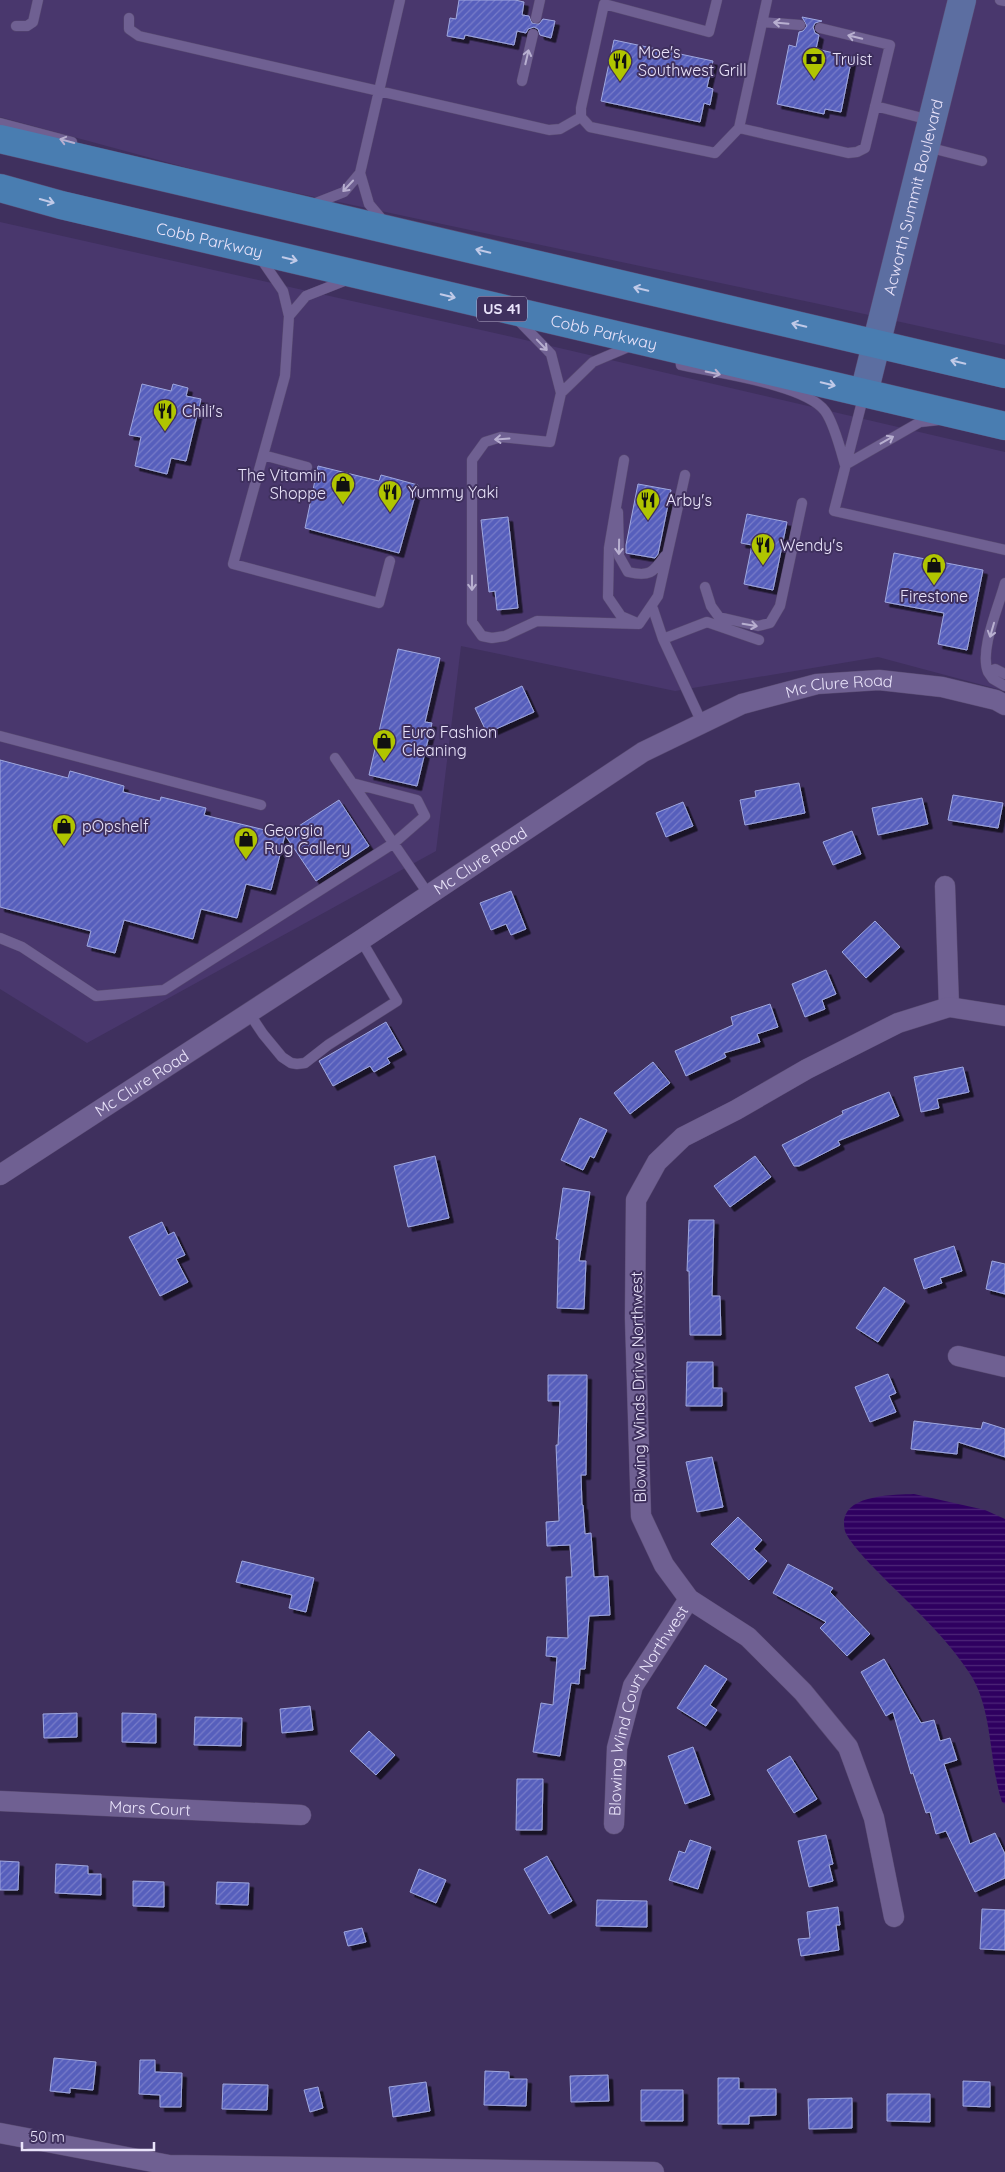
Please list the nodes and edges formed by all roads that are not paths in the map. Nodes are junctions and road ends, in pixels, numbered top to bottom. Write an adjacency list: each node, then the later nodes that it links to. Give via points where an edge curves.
1 (38, 0): 13 (lane, via 33,22 27,26)
2 (400, 0): 17 (lane)
3 (540, 0): 10 (lane)
4 (717, 0): 19 (lane, via 708,32 604,4)
5 (767, 0): 11 (lane)
6 (962, 0): 20 (street, Acworth Summit Boulevard)
7 (1000, 0): 8 (lane)
8 (1005, 1)
9 (129, 18): 17 (lane, via 129,29 140,36)
10 (536, 18)
11 (762, 22): 12 (lane, one-way to 11); 22 (lane)
12 (800, 25)
13 (16, 26)
14 (820, 28): 18 (lane, one-way to 14, via 890,45)
15 (532, 34): 16 (lane, one-way to 15)
16 (522, 81)
17 (379, 91): 19 (lane, via 549,130 560,129); 28 (lane)
18 (876, 106): 20 (lane); 22 (lane, via 865,148 857,152 848,153)
19 (581, 117): 22 (lane, via 590,127 715,153)
20 (932, 120): 25 (street, Acworth Summit Boulevard)
21 (0, 123): 24 (lane, one-way to 21)
22 (739, 128)
23 (0, 138): 29 (main road)
24 (87, 146)
25 (926, 147): 27 (lane); 38 (street, Acworth Summit Boulevard)
26 (114, 154): 29 (lane)
27 (982, 161)
28 (360, 173): 31 (lane, one-way to 31, via 344,192); 32 (lane, via 369,204)
29 (161, 177): 31 (main road)
30 (0, 188): 33 (main road, Cobb Parkway / US 41, one-way to 33)
31 (300, 210): 32 (main road)
32 (390, 230): 38 (main road, one-way to 32)
33 (256, 251): 34 (main road, Cobb Parkway / US 41, one-way to 34); 36 (lane, via 283,291)
34 (358, 275): 35 (main road, Cobb Parkway / US 41, one-way to 35); 36 (lane, via 306,296)
35 (508, 310): 37 (main road, Cobb Parkway / US 41); 41 (lane, one-way to 41, via 551,354)
36 (289, 316): 45 (lane, via 284,376)
37 (642, 341): 39 (main road, Cobb Parkway / US 41); 41 (lane, via 593,362)
38 (877, 344): 40 (main road, one-way to 38); 42 (street, Acworth Summit Boulevard)
39 (679, 350): 42 (main road, Cobb Parkway / US 41, one-way to 42); 47 (lane, one-way to 47, via 681,366 801,394 825,411)
40 (1005, 374)
41 (561, 393): 58 (lane, one-way to 58, via 550,442 501,437 485,442 472,460 472,622 482,636 492,638 505,636 537,621)
42 (864, 393): 43 (main road, Cobb Parkway / US 41); 47 (lane)
43 (972, 418): 44 (main road, Cobb Parkway / US 41); 47 (lane, one-way to 43, via 920,422)
44 (1005, 426)
45 (263, 455): 48 (lane); 54 (lane, via 233,564 379,603)
46 (624, 460): 50 (lane)
47 (845, 465): 52 (lane, via 834,511)
48 (307, 467)
49 (685, 475): 53 (lane)
50 (617, 499): 53 (lane, one-way to 53, via 619,556 628,572 643,576 654,570); 58 (lane, via 609,548 608,597 621,616)
51 (802, 503): 56 (lane, one-way to 51, via 711,606 719,617 758,626 770,623 780,606)
52 (1005, 550)
53 (668, 552): 57 (lane, via 658,596)
54 (390, 561)
55 (1005, 583): 61 (lane, one-way to 61, via 986,652)
56 (705, 587)
57 (652, 606): 58 (lane); 59 (lane)
58 (639, 624)
59 (663, 639): 60 (lane, via 707,622); 65 (lane)
60 (759, 640)
61 (988, 672): 62 (lane, via 995,669); 63 (lane)
62 (1005, 674)
63 (1005, 686)
64 (1005, 705): 65 (street, Mc Clure Road, via 942,687 879,680 817,684 742,704)
65 (702, 724): 72 (street, Mc Clure Road, via 644,752)
66 (0, 736): 69 (lane)
67 (335, 758): 68 (lane)
68 (352, 783): 70 (lane); 70 (lane, via 417,800 425,816)
69 (262, 806)
70 (394, 843): 72 (lane); 73 (lane, via 164,990 96,996 22,947)
71 (945, 886): 75 (street)
72 (429, 894): 74 (street, Mc Clure Road)
73 (0, 938)
74 (361, 940): 76 (street, Mc Clure Road); 76 (lane, via 397,1001 305,1063 291,1063 282,1057)
75 (949, 1007): 77 (street, Blowing Winds Drive Northwest); 81 (street, Blowing Winds Drive Northwest, via 898,1023 683,1137 657,1162 636,1200 640,1516 664,1565)
76 (250, 1013): 78 (street, Mc Clure Road)
77 (1005, 1016)
78 (0, 1175)
79 (958, 1356): 80 (street)
80 (1005, 1367)
81 (689, 1599): 84 (street, Blowing Wind Court Northwest, via 633,1686 618,1748); 85 (street, Blowing Winds Drive Northwest, via 748,1637 803,1692 848,1747 874,1818)
82 (0, 1801): 83 (street, Mars Court)
83 (301, 1814)
84 (614, 1824)
85 (894, 1917)
86 (0, 2133): 87 (street, via 169,2165)
87 (654, 2172)

